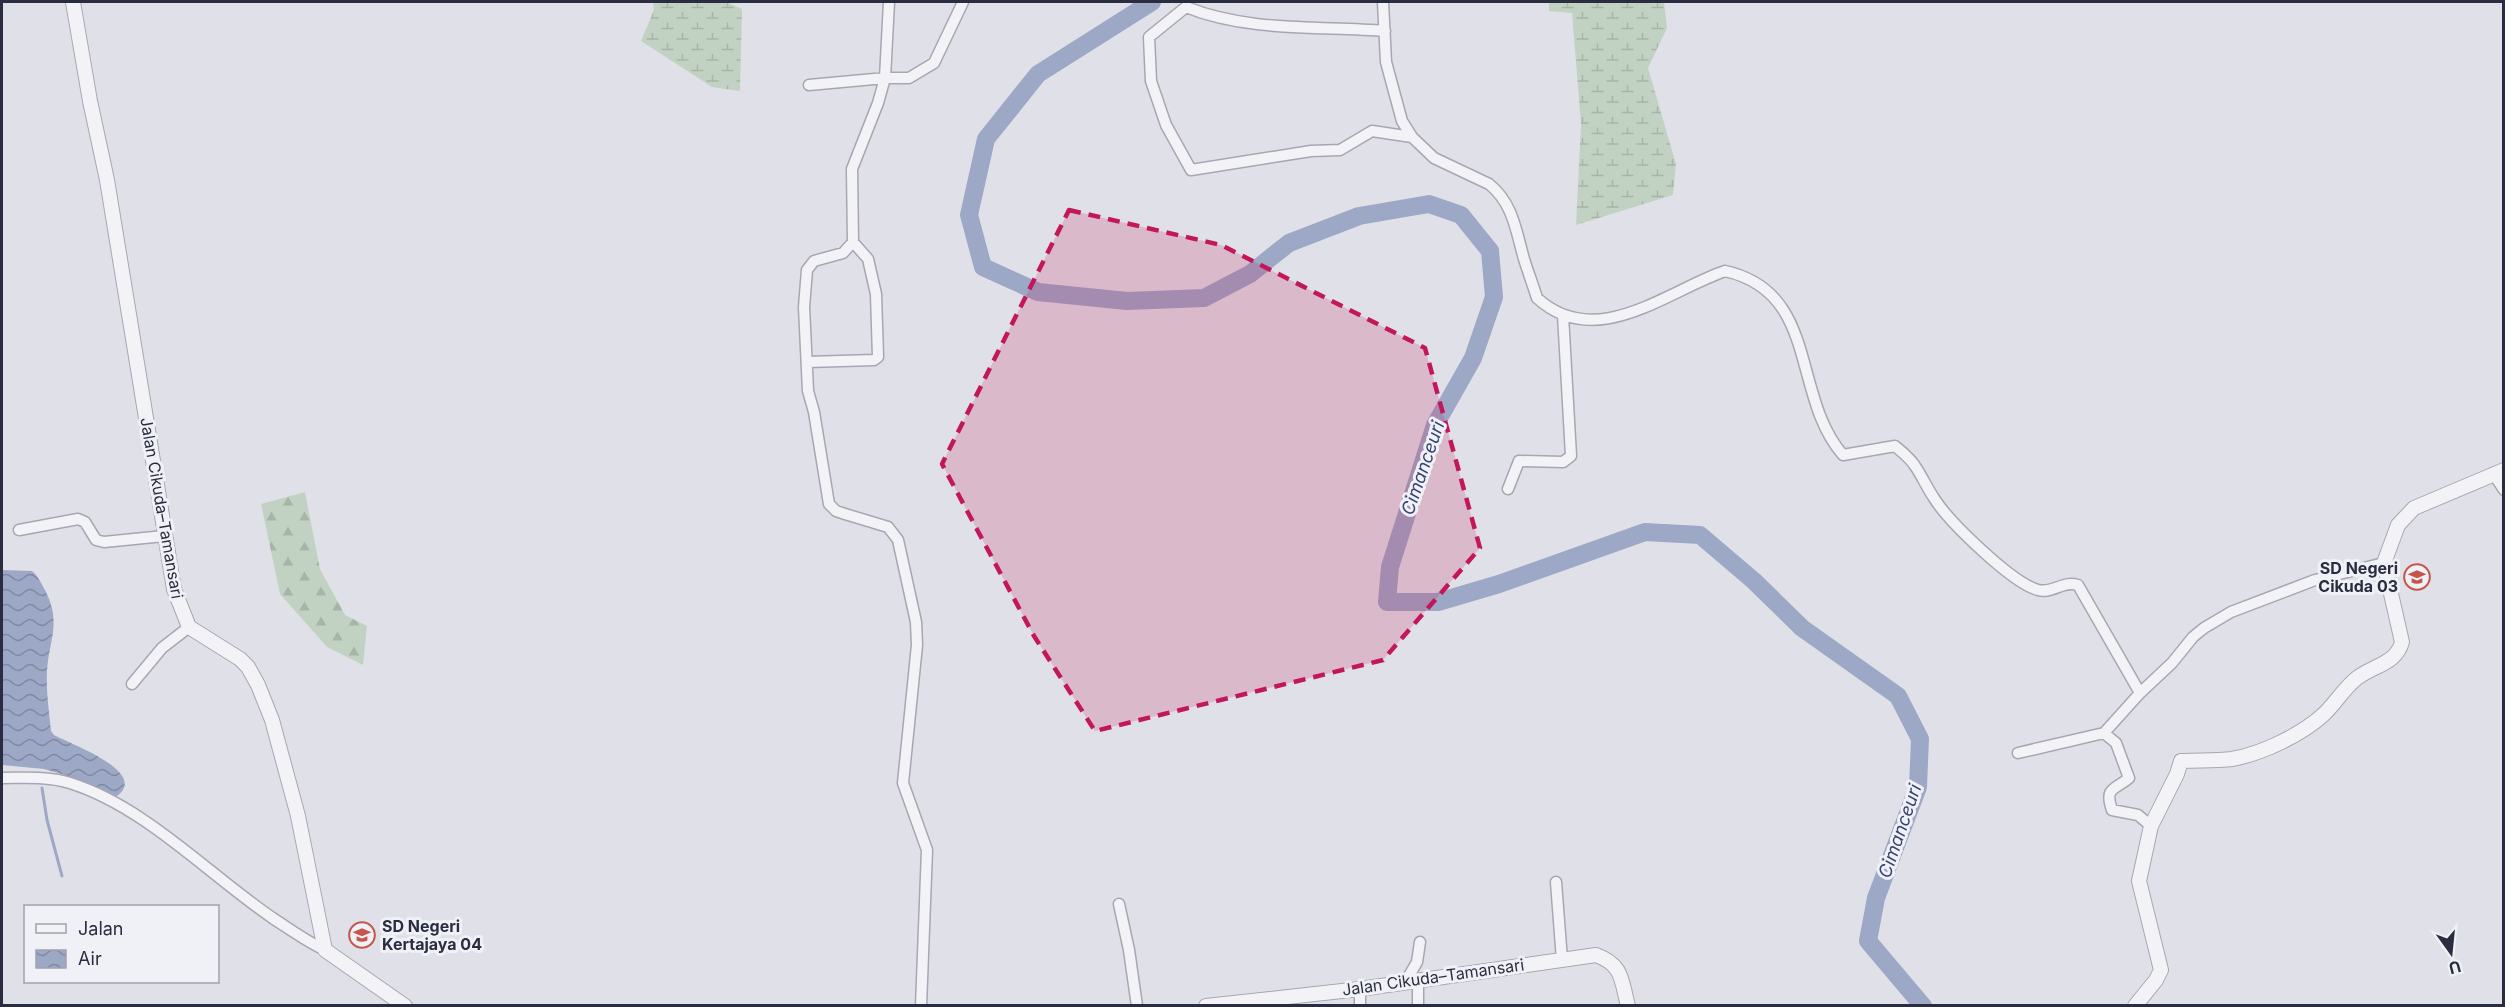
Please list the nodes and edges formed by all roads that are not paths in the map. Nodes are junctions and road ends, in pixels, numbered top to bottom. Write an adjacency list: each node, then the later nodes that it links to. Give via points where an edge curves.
1 (73, 2): 16 (street, Jalan Cikuda–Tamansari, via 107,180)
2 (889, 2): 6 (street)
3 (963, 2): 6 (street, via 934,63 909,78)
4 (1383, 2): 5 (street)
5 (1385, 31): 8 (street, via 1386,62 1394,98); 8 (street, via 1292,28 1208,16 1186,7 1149,38 1151,81 1166,125 1191,170 1340,150 1372,131)
6 (885, 78): 7 (street); 9 (street, via 852,169)
7 (809, 85)
8 (1412, 137): 10 (street, via 1434,158 1497,190 1513,217 1537,298)
9 (854, 242): 11 (street, via 843,253 814,261 807,270 804,307); 11 (street, via 868,259 876,294 878,357)
10 (1563, 315): 13 (street, via 1571,456 1563,462 1519,461); 20 (street, via 1588,320 1624,315 1725,271 1768,291 1791,321 1815,408 1830,441 1843,455 1895,446 1914,465 1948,516 1996,563 2039,591 2078,585)
11 (808, 362): 33 (street, via 808,391 830,504 836,511 888,527 898,540 916,622 918,645 903,783 927,850)
12 (2498, 471): 14 (street); 17 (street, via 2408,513 2398,525)
13 (1509, 489)
14 (2504, 490)
15 (19, 531): 16 (street, via 78,519 85,522 96,540 104,542)
16 (164, 536): 18 (street, Jalan Cikuda–Tamansari, via 174,589)
17 (2384, 563): 20 (street, via 2315,580 2231,612 2193,637); 24 (street, via 2402,642 2394,658 2357,678 2322,716 2293,737 2230,759 2181,761)
18 (189, 627): 19 (street, via 162,648); 28 (street, via 240,659 258,685 272,720 298,816)
19 (132, 684)
20 (2140, 693): 21 (street)
21 (2104, 733): 22 (street); 24 (street, via 2116,743 2129,778 2112,788 2108,798 2112,810 2138,815)
22 (2018, 753)
23 (2, 778): 28 (street, via 58,780 105,796 244,898)
24 (2151, 826): 39 (street, via 2139,881 2161,970)
25 (1556, 882): 29 (street)
26 (1119, 904): 34 (street)
27 (1420, 942): 30 (street)
28 (325, 950): 32 (street)
29 (1562, 960): 30 (street, Jalan Cikuda–Tamansari); 38 (street, Jalan Cikuda–Tamansari, via 1596,955 1611,961 1618,969)
30 (1412, 980): 31 (street, Jalan Cikuda–Tamansari); 37 (street)
31 (1360, 988): 35 (street, Jalan Cikuda–Tamansari); 36 (street)
32 (405, 1005)
33 (921, 1005)
34 (1137, 1005)
35 (1206, 1005)
36 (1360, 1005)
37 (1418, 1005)
38 (1628, 1005)
39 (2135, 1005)

